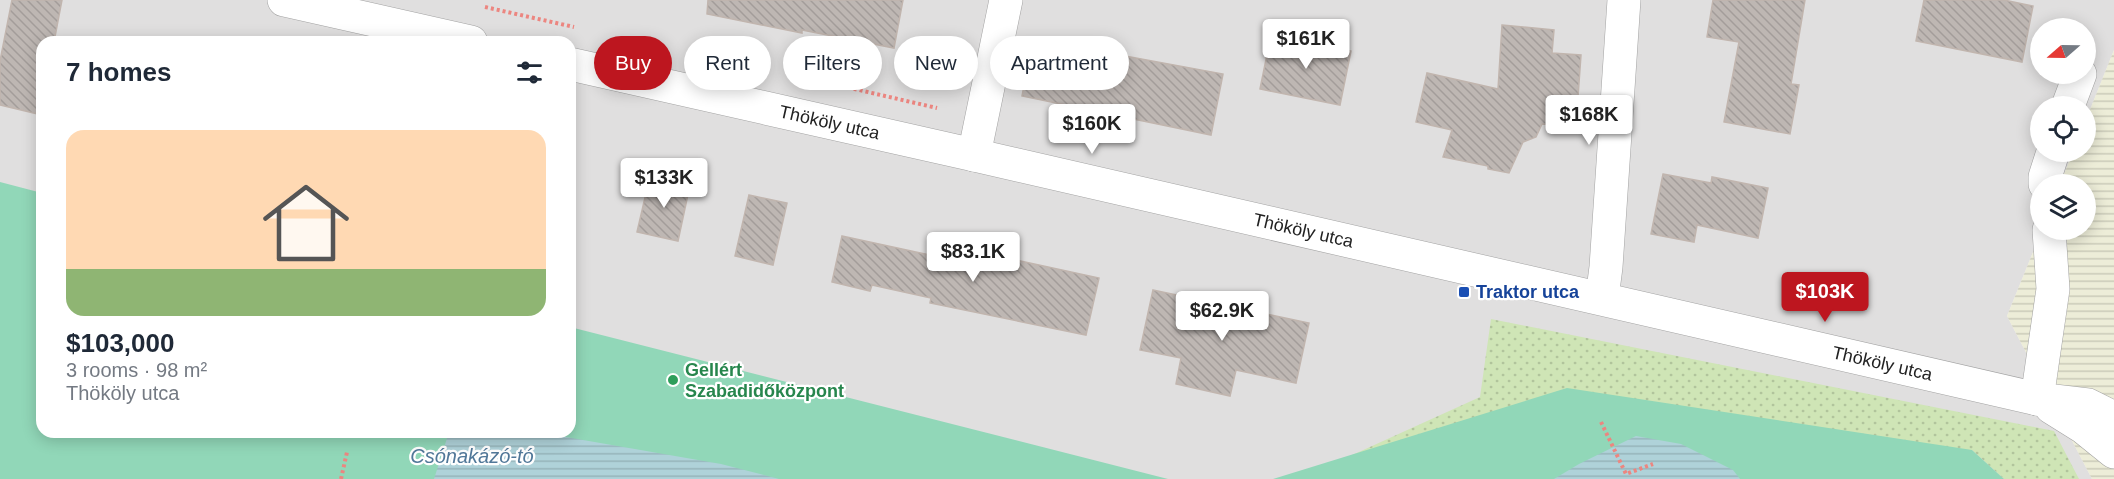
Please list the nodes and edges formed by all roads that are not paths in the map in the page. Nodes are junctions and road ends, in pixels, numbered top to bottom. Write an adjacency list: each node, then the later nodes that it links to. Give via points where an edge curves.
1 (284, 0): 4 (street)
2 (1006, 0): 6 (street)
3 (1624, 0): 8 (street)
4 (444, 36)
5 (576, 65): 6 (street, Thököly utca)
6 (974, 154): 8 (street, Thököly utca)
7 (2050, 240): 9 (street, via 2053,289)
8 (1602, 298): 9 (street, Thököly utca)
9 (2037, 399): 10 (street, Thököly utca, via 2088,405); 11 (street, Thököly utca, via 2084,427)
10 (2114, 418)
11 (2114, 452)

